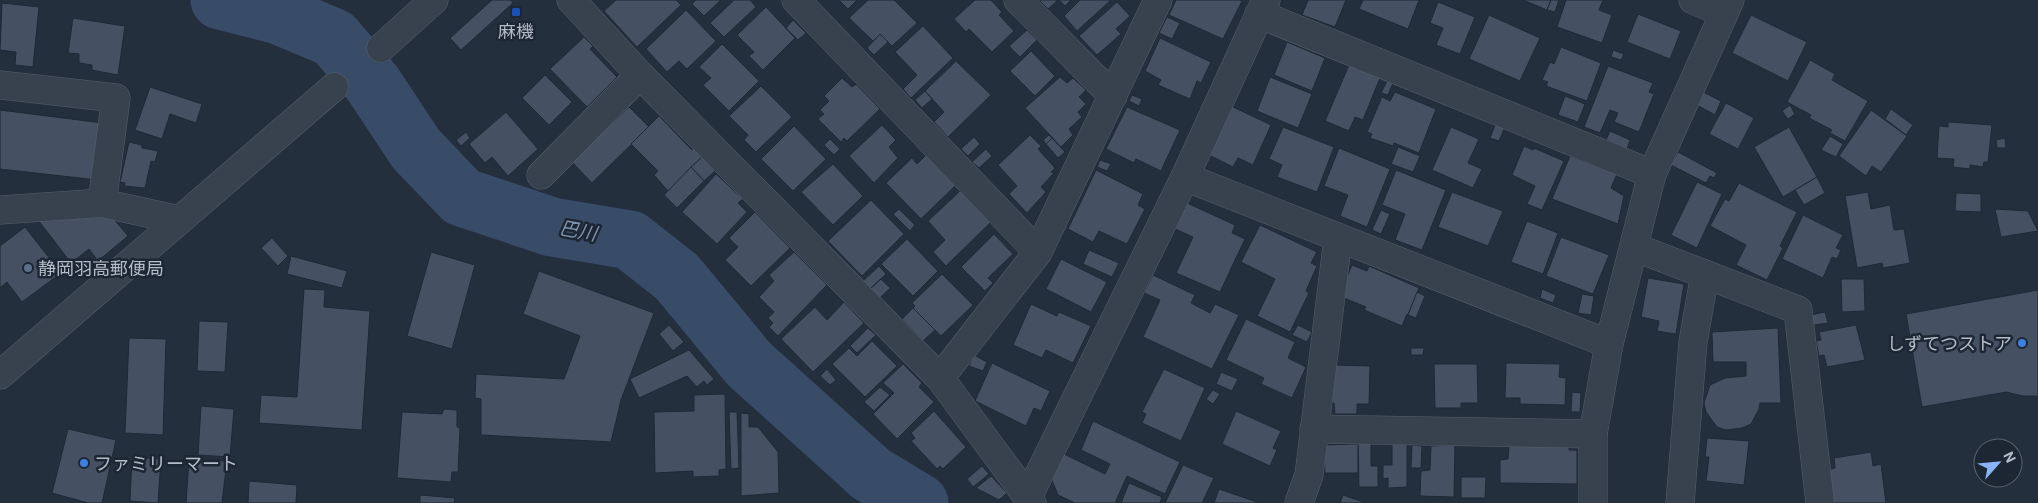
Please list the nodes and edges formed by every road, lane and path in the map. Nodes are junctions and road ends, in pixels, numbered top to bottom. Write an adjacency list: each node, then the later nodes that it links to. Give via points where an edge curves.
1 (434, 0): 9 (street)
2 (571, 0): 10 (street)
3 (796, 0): 22 (street)
4 (1018, 0): 13 (street)
5 (1158, 0): 13 (street)
6 (1693, 0): 7 (street)
7 (1727, 6): 14 (street)
8 (1262, 7): 14 (street); 16 (street)
9 (381, 48)
10 (640, 74): 15 (street); 26 (street)
11 (0, 86): 17 (street, via 116,98)
12 (334, 87): 19 (street)
13 (1113, 96): 22 (street)
14 (1652, 174): 21 (street)
15 (541, 175)
16 (1185, 178): 20 (street); 29 (street)
17 (102, 203): 18 (street); 19 (street)
18 (0, 210)
19 (179, 220): 25 (street)
20 (1338, 238): 24 (street); 27 (street)
21 (1634, 247): 23 (street); 24 (street)
22 (1038, 252): 26 (street)
23 (1704, 274): 32 (street, via 1693,342); 33 (street, via 1798,310)
24 (1609, 344): 28 (street)
25 (0, 375)
26 (940, 378): 29 (street)
27 (1314, 430): 28 (street); 30 (street, via 1309,475)
28 (1593, 434): 31 (street)
29 (1030, 500)
30 (1299, 503)
31 (1593, 503)
32 (1680, 503)
33 (1820, 503)

